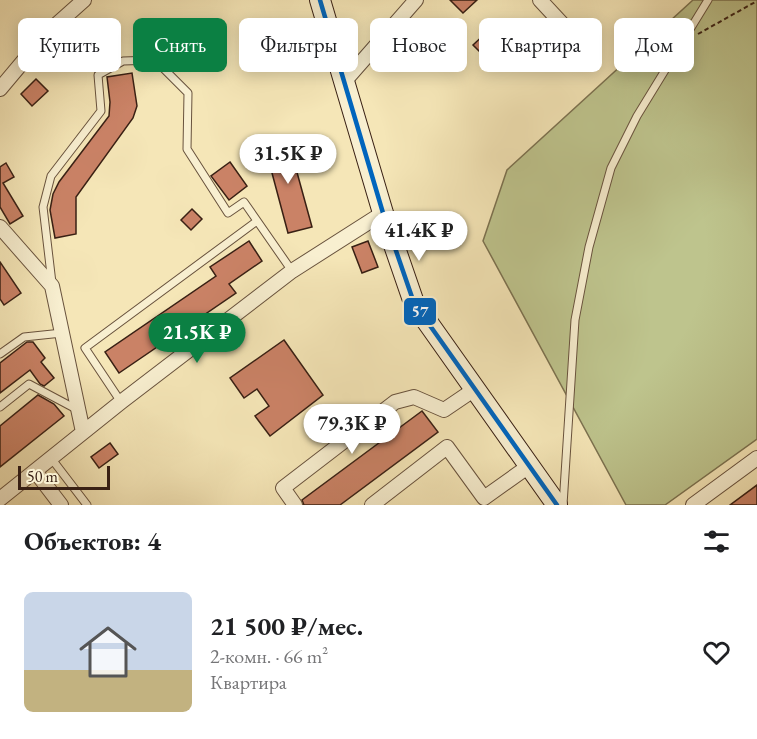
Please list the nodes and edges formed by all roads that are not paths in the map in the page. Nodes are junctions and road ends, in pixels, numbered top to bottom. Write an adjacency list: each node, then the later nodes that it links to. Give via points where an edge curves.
1 (84, 0): 8 (street, via 47,33)
2 (320, 0): 7 (main road)
3 (416, 0): 7 (street)
4 (540, 0): 6 (street)
5 (708, 0): 32 (lane, via 637,116 611,168 589,247 575,320)
6 (557, 18)
7 (345, 82): 9 (main road)
8 (0, 89)
9 (383, 213): 12 (street); 16 (main road, via 414,303)
10 (257, 221): 12 (lane); 13 (lane, via 244,202 228,213 187,148 188,93 155,60 123,61 98,75 101,111 51,176 44,207); 17 (lane, via 85,348)
11 (0, 227): 13 (street)
12 (292, 271): 17 (street)
13 (52, 286): 14 (street)
14 (62, 333): 15 (lane, via 24,337); 19 (street)
15 (0, 354)
16 (475, 389): 23 (main road); 29 (street, via 444,410 414,397 395,402 283,489)
17 (121, 402): 20 (street)
18 (0, 407): 19 (lane, via 29,384)
19 (79, 411): 20 (street)
20 (83, 432): 21 (street)
21 (51, 458): 24 (street); 28 (lane)
22 (757, 458): 33 (street)
23 (529, 466): 26 (street); 31 (main road)
24 (35, 471): 25 (street); 27 (street)
25 (0, 499)
26 (479, 501): 30 (street, via 447,447)
27 (61, 505)
28 (87, 505)
29 (295, 505)
30 (372, 505)
31 (557, 505)
32 (563, 505)
33 (693, 505)

